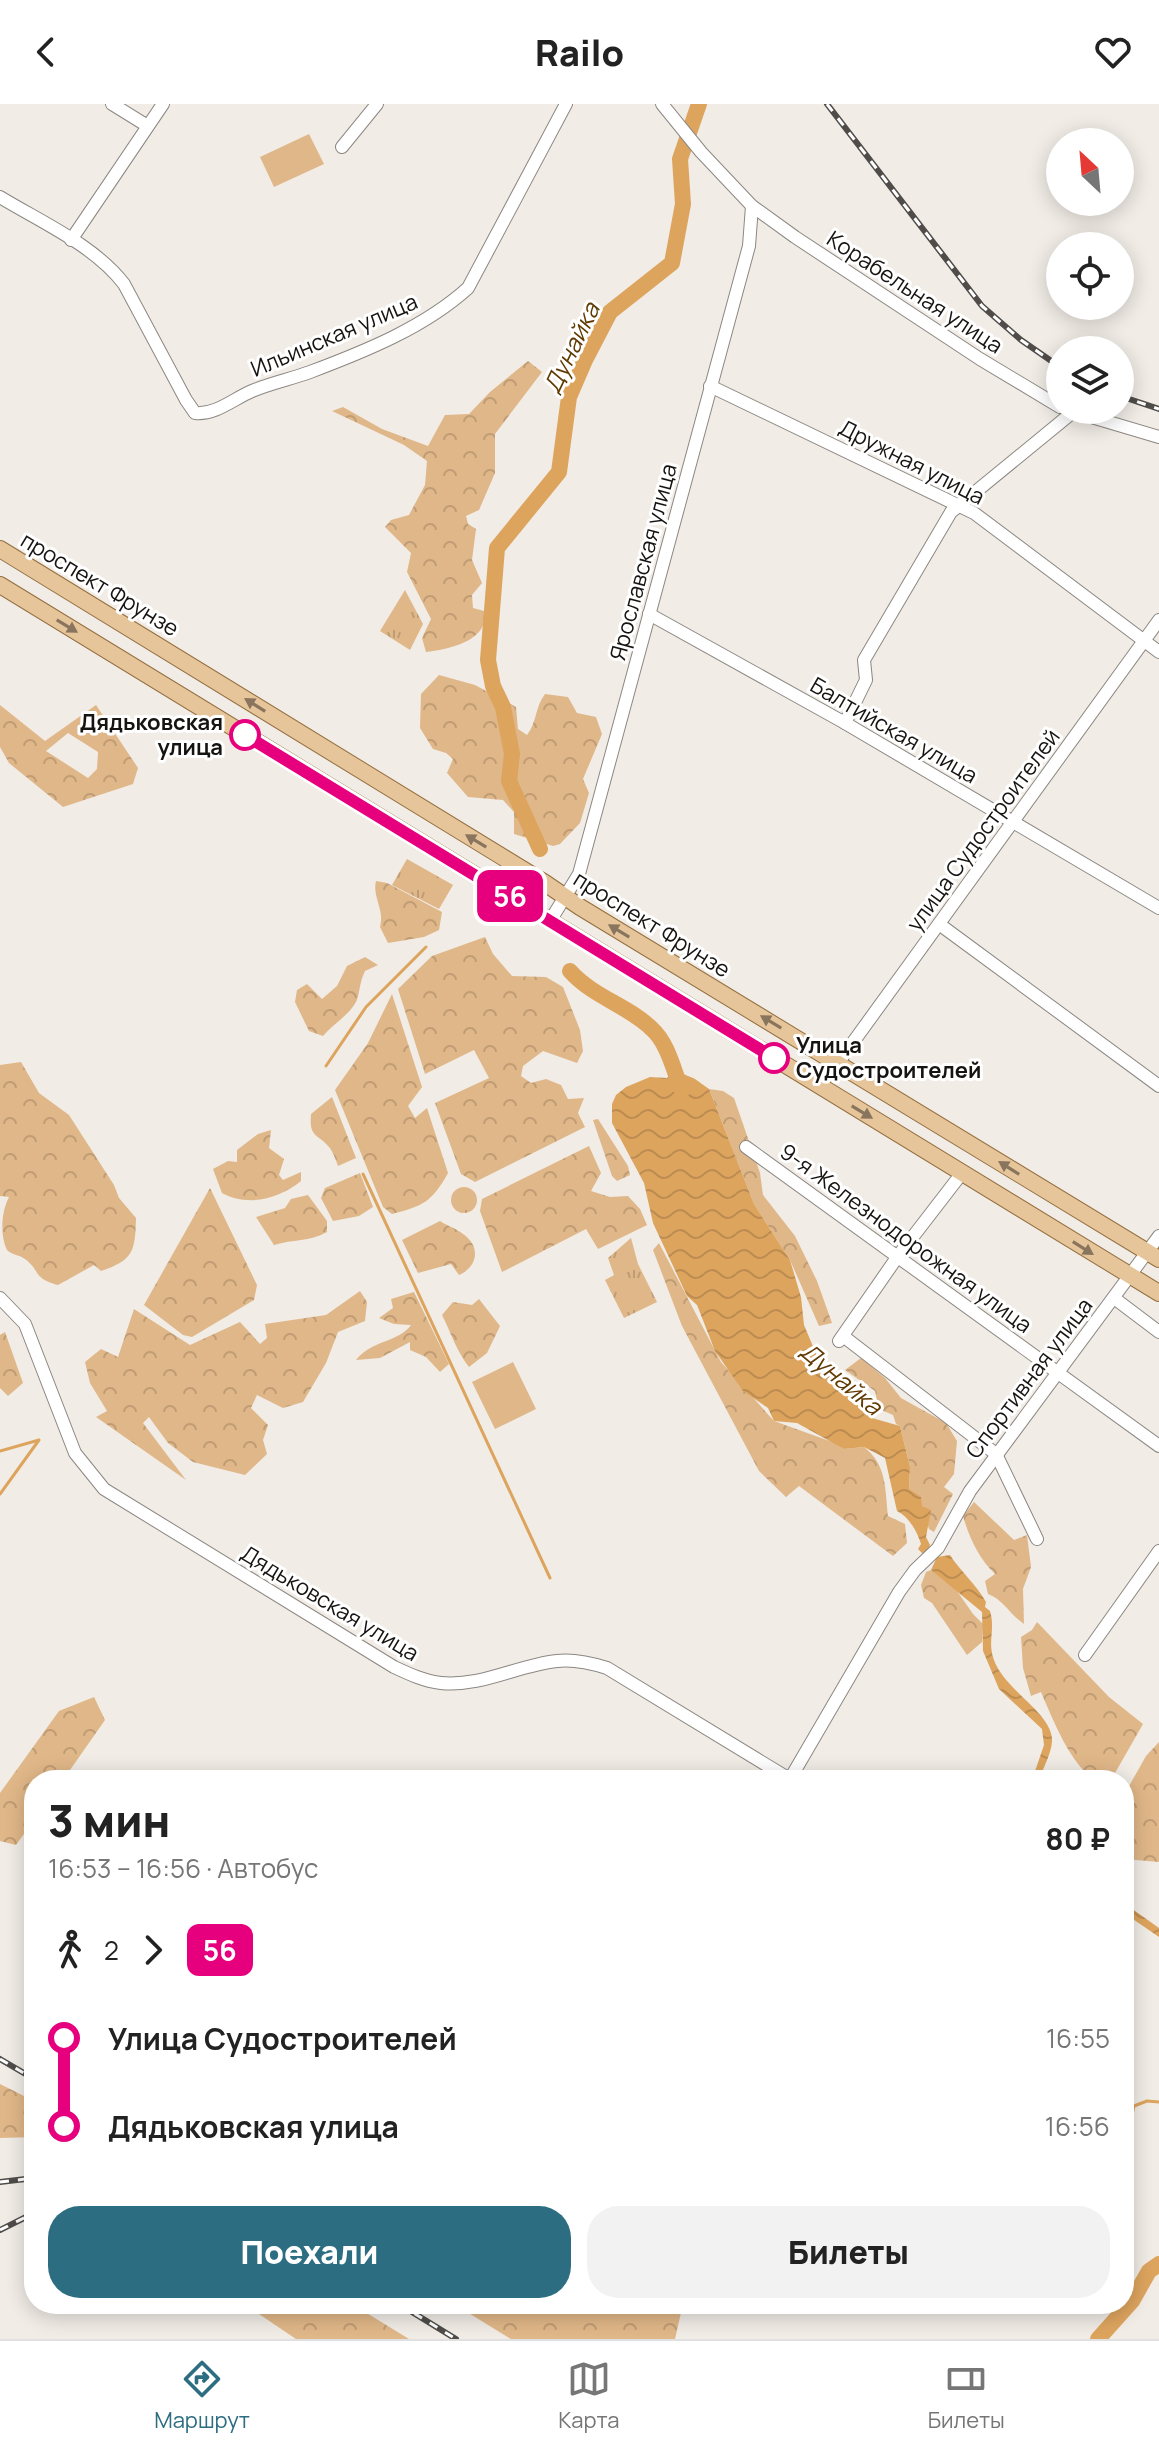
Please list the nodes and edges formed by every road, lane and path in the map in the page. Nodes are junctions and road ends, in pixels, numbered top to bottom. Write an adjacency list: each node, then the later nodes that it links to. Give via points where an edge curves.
1 (112, 104): 6 (street)
2 (163, 104): 6 (street)
3 (377, 104): 7 (street)
4 (566, 104): 10 (street, Ильинская улица, via 468,288 445,309 206,414 195,413 124,284)
5 (662, 104): 9 (street, Корабельная улица)
6 (146, 125): 10 (street)
7 (342, 147)
8 (0, 197): 10 (street)
9 (752, 206): 11 (street, Ярославская улица, via 749,246); 12 (street, Корабельная улица)
10 (71, 240)
11 (710, 386): 16 (street, Дружная улица); 19 (street, Ярославская улица)
12 (1046, 399)
13 (1055, 424): 16 (street)
14 (1114, 424): 15 (street)
15 (1159, 437)
16 (959, 505): 21 (street, Дружная улица); 23 (street, via 864,660 866,680)
17 (0, 549): 25 (main road, проспект Фрунзе, one-way to 17)
18 (0, 585): 27 (main road, one-way to 27)
19 (649, 614): 23 (street, Балтийская улица); 25 (street, Ярославская улица, via 579,874)
20 (1159, 620): 21 (street, улица Судостроителей)
21 (1143, 640): 22 (street, Дружная улица); 24 (street, улица Судостроителей)
22 (1159, 652)
23 (845, 723): 24 (street, Балтийская улица)
24 (1013, 823): 26 (street, Балтийская улица); 28 (street, улица Судостроителей)
25 (566, 897): 27 (street, Ярославская улица); 29 (main road, проспект Фрунзе, one-way to 25)
26 (1159, 908)
27 (550, 921): 32 (main road, one-way to 32)
28 (939, 924): 29 (street, улица Судостроителей); 30 (street)
29 (838, 1063): 35 (main road, проспект Фрунзе, one-way to 29)
30 (1159, 1086)
31 (746, 1147): 34 (street, 9-я Железнодорожная улица)
32 (962, 1173): 34 (street); 36 (main road, one-way to 36)
33 (1159, 1236): 35 (street, Спортивная улица)
34 (898, 1256): 41 (street, 9-я Железнодорожная улица); 43 (street, via 841,1339)
35 (1153, 1256): 36 (street, Спортивная улица)
36 (1130, 1276): 37 (main road); 39 (street, Спортивная улица)
37 (1159, 1293)
38 (0, 1298): 47 (street, Дядьковская улица, via 25,1324 75,1453 104,1489 394,1667 416,1678 465,1683 559,1660 587,1662 607,1668)
39 (1114, 1298): 40 (street); 41 (street, Спортивная улица)
40 (1159, 1332)
41 (1058, 1373): 42 (street, 9-я Железнодорожная улица); 43 (street, Спортивная улица)
42 (1159, 1446)
43 (996, 1454): 44 (street); 48 (street, Спортивная улица, via 938,1548 899,1592)
44 (1037, 1539)
45 (1159, 1551): 46 (street)
46 (1085, 1655)
47 (774, 1770)
48 (796, 1770)

